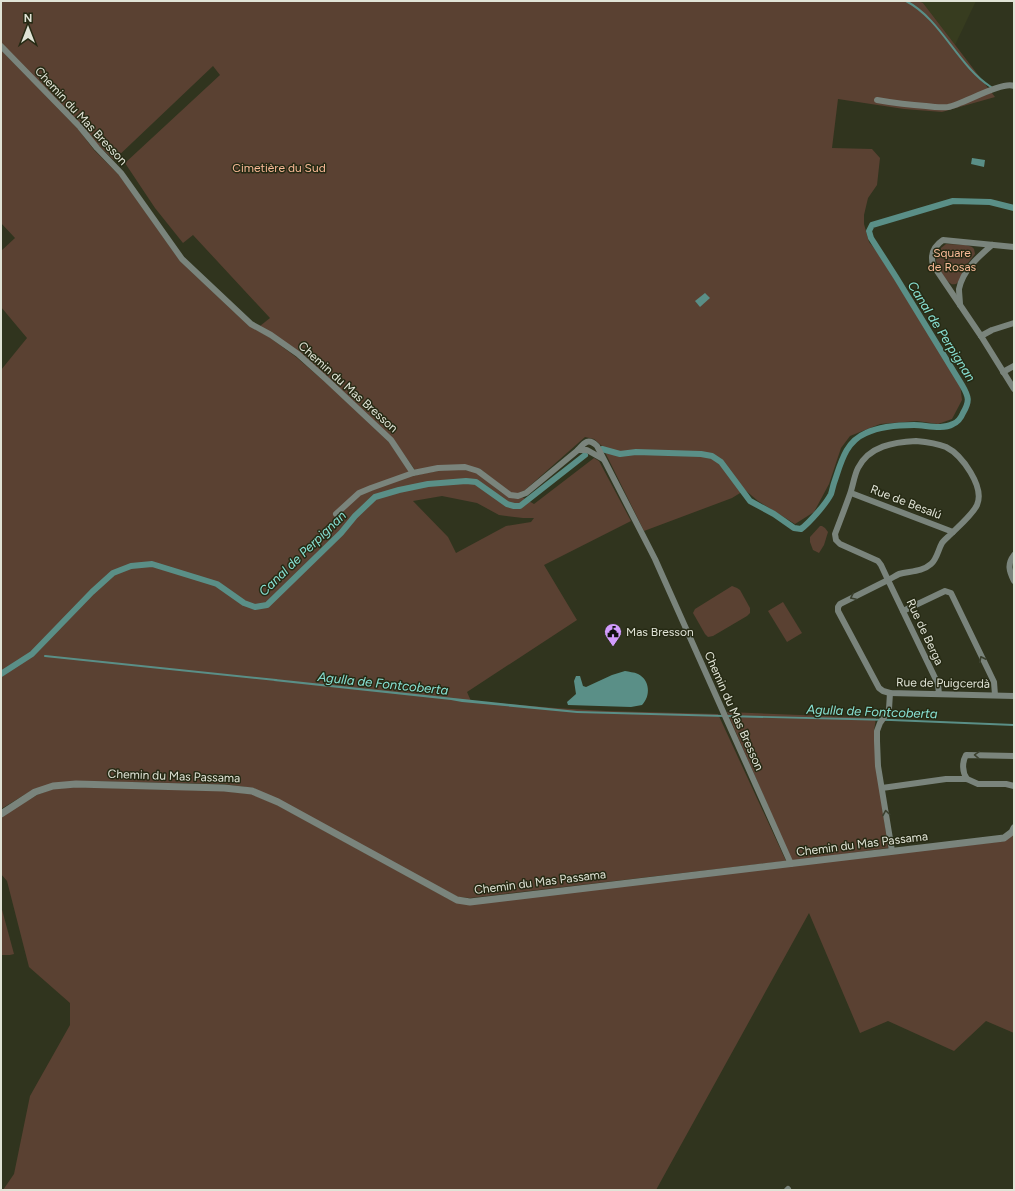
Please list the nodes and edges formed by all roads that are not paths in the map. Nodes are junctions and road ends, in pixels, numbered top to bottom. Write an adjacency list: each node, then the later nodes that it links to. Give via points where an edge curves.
1 (1, 46): 14 (street, Chemin du Mas Bresson, via 121,173 182,259 251,324 298,354 327,380 391,440)
2 (1014, 86): 3 (street, via 1011,84 1000,87 948,107)
3 (877, 100)
4 (992, 245): 5 (street); 6 (street, via 974,261 964,275 959,289); 6 (street, via 943,240 932,254 933,265)
5 (1014, 247)
6 (960, 305): 8 (street)
7 (1014, 323): 8 (street)
8 (981, 336): 10 (street)
9 (1014, 366): 10 (street)
10 (1003, 372): 11 (street)
11 (1014, 389)
12 (578, 450): 13 (street, via 587,450); 13 (street, Chemin du Mas Bresson, via 584,442 589,441 597,446); 14 (street, Chemin du Mas Bresson, via 526,493 518,496 510,495 478,471 465,467 438,468)
13 (604, 460): 33 (street, Chemin du Mas Bresson, via 655,559)
14 (413, 473): 16 (street, via 359,494)
15 (851, 493): 17 (street, Rue de Besalú); 17 (street, Rue de Puigcerdà, via 858,468 869,454 882,447 916,441 946,447 965,464 978,490 979,498 974,510); 19 (street, Rue de Berga, via 835,534 836,540 878,560)
16 (336, 514)
17 (953, 532): 19 (street, Rue de Puigcerdà, via 942,542 930,565)
18 (1014, 555): 20 (street, via 1009,568)
19 (888, 580): 21 (street, Rue de Berga); 22 (street, Rue de Puigcerdà, one-way to 22, via 840,604 838,611 879,688)
20 (1014, 581)
21 (903, 610): 23 (street, Rue de Berga, via 938,684); 24 (street, one-way to 21, via 994,682 951,593 945,591)
22 (890, 693): 23 (street, Rue de Puigcerdà); 29 (street, via 889,709 877,732 878,766)
23 (939, 694): 24 (street, Rue de Puigcerdà)
24 (996, 695): 25 (street, Rue de Puigcerdà)
25 (1014, 696)
26 (1014, 756): 27 (street, one-way to 27, via 966,755 963,767)
27 (967, 779): 28 (street, via 978,784); 29 (street, via 946,779)
28 (1014, 786)
29 (882, 788): 32 (street, one-way to 29)
30 (1, 814): 33 (street, Chemin du Mas Passama, via 35,792 53,786 76,784 208,787 252,791 278,802 457,900 470,902)
31 (1014, 828): 32 (street, Chemin du Mas Passama, via 1004,838)
32 (892, 851): 33 (street, Chemin du Mas Passama)
33 (791, 864)

